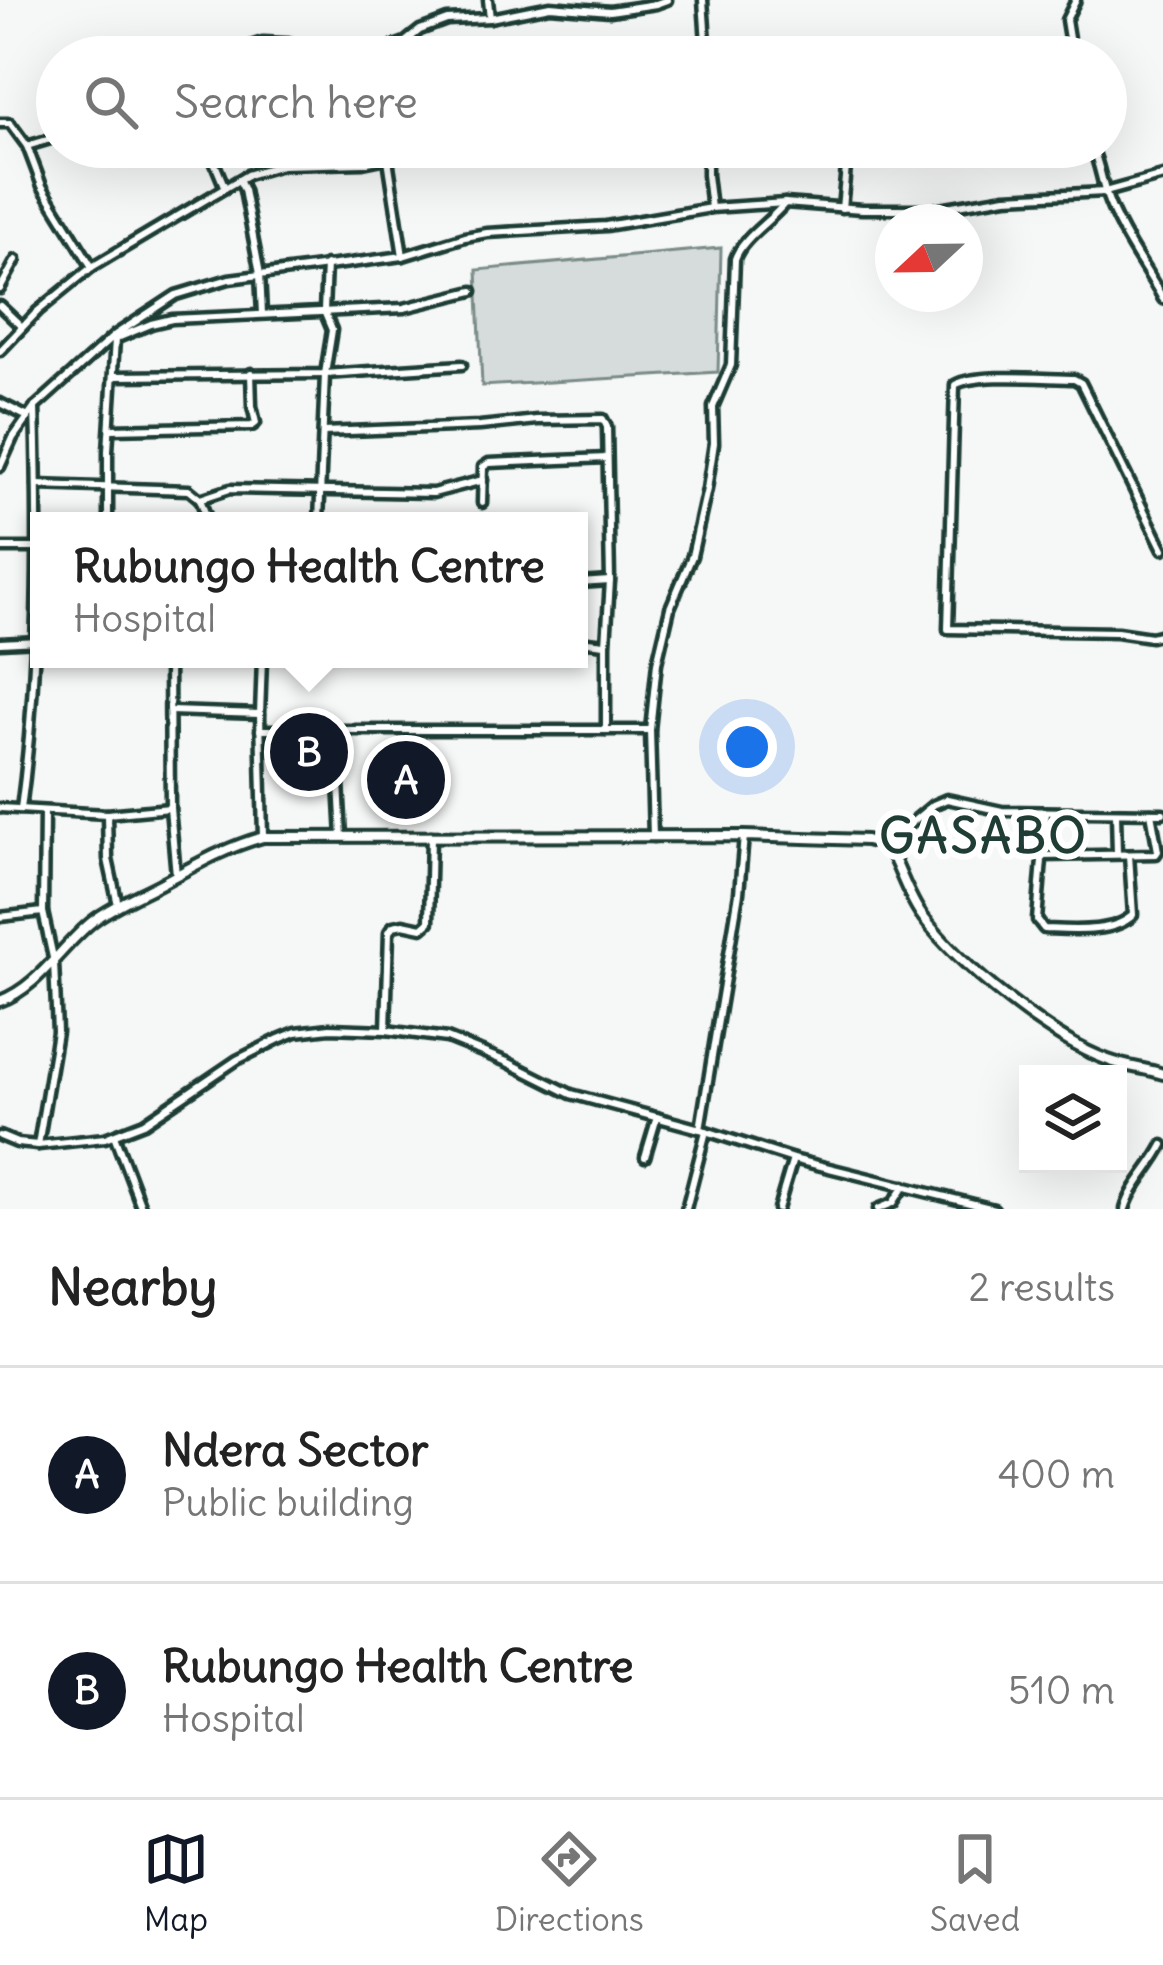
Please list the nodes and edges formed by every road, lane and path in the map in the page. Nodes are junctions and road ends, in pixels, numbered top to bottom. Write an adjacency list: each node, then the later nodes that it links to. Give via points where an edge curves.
1 (488, 0): 6 (street)
2 (667, 0): 5 (street, via 610,11)
3 (703, 0): 8 (street)
4 (1076, 0): 9 (street)
5 (532, 4): 6 (street)
6 (490, 18): 7 (street, via 435,22)
7 (413, 36)
8 (705, 36)
9 (1069, 36)
10 (0, 123): 12 (street, via 10,123)
11 (36, 144): 12 (street)
12 (28, 146): 29 (street, via 42,186)
13 (216, 168): 21 (street)
14 (273, 168): 20 (street)
15 (390, 168): 26 (street)
16 (708, 168): 24 (street)
17 (846, 168): 25 (street)
18 (1101, 168): 22 (street)
19 (1163, 176): 22 (street)
20 (239, 180): 21 (street); 30 (street)
21 (225, 189): 29 (street)
22 (1105, 192): 25 (street, via 934,209); 33 (street)
23 (785, 203): 24 (street); 25 (street); 76 (street, via 735,260 731,365 713,407 707,489 665,626)
24 (711, 208): 26 (street, via 465,237)
25 (842, 208)
26 (403, 256): 28 (street)
27 (16, 260): 31 (street)
28 (326, 265): 30 (street); 35 (street)
29 (92, 267): 37 (street)
30 (260, 274): 36 (street); 38 (street, via 176,295)
31 (0, 290)
32 (473, 291): 35 (street, via 404,308)
33 (1163, 299)
34 (0, 306): 37 (street)
35 (324, 310): 36 (street); 42 (street, via 332,330)
36 (262, 314): 38 (street, via 172,319)
37 (22, 327): 39 (street)
38 (115, 337): 43 (street); 45 (street)
39 (0, 350)
40 (462, 365): 42 (street)
41 (251, 373): 42 (street); 43 (street); 47 (street, via 255,425)
42 (325, 374): 48 (street)
43 (114, 376): 47 (street)
44 (0, 403): 46 (street)
45 (35, 406): 46 (street); 52 (street)
46 (26, 416): 50 (street)
47 (111, 429): 53 (street)
48 (322, 432): 49 (street, via 603,419); 54 (street)
49 (607, 458): 51 (street, via 489,463); 62 (street)
50 (0, 467)
51 (483, 479): 54 (street, via 434,493); 56 (street)
52 (37, 485): 53 (street); 57 (street)
53 (106, 488): 55 (street, via 189,490); 58 (street)
54 (320, 490): 55 (street, via 230,489); 60 (street)
55 (200, 500): 59 (street)
56 (482, 503)
57 (37, 512)
58 (107, 512)
59 (205, 512)
60 (319, 512)
61 (1163, 549): 64 (street, via 1081,383 955,385 949,629)
62 (610, 581): 63 (street); 68 (street)
63 (588, 582)
64 (1163, 634)
65 (30, 641): 67 (street)
66 (588, 642): 68 (street)
67 (0, 643)
68 (606, 644): 75 (street)
69 (35, 668): 80 (street)
70 (169, 668): 72 (street)
71 (262, 668): 73 (street)
72 (170, 711): 73 (street); 79 (street)
73 (260, 714): 74 (street)
74 (260, 730): 75 (street); 89 (street)
75 (606, 730): 76 (street)
76 (650, 730): 91 (street)
77 (339, 783): 90 (street)
78 (0, 808): 80 (street)
79 (170, 808): 86 (street); 96 (street)
80 (21, 809): 81 (street)
81 (44, 811): 86 (street); 98 (street)
82 (1046, 812): 83 (street); 92 (street, via 947,799); 95 (street)
83 (1116, 813): 84 (street); 93 (street)
84 (1151, 813): 85 (street); 94 (street, via 1158,853)
85 (1163, 813)
86 (106, 814): 97 (street)
87 (430, 836): 90 (main road); 91 (main road); 102 (street, via 429,922 389,932)
88 (744, 836): 91 (main road); 92 (main road); 105 (street)
89 (263, 837): 90 (main road); 96 (main road)
90 (341, 837)
91 (653, 837)
92 (884, 845): 103 (main road, via 921,915 980,977 1083,1048)
93 (1117, 854): 94 (street); 95 (street)
94 (1130, 855): 95 (street, via 1128,920 1060,929 1037,920)
95 (1042, 856)
96 (176, 875): 97 (main road)
97 (118, 905): 100 (main road)
98 (43, 912): 99 (street); 100 (street)
99 (0, 917)
100 (53, 962): 101 (main road); 109 (street, via 57,1047)
101 (0, 1001)
102 (386, 1030): 104 (street, via 447,1038 571,1094); 106 (street, via 296,1032)
103 (1163, 1074)
104 (657, 1118): 105 (street); 110 (street)
105 (703, 1130): 111 (street); 114 (street)
106 (114, 1135): 109 (street); 113 (street)
107 (0, 1136): 109 (street)
108 (1163, 1144): 118 (street)
109 (38, 1145)
110 (645, 1157)
111 (793, 1159): 112 (street); 115 (street)
112 (904, 1186): 116 (street); 117 (street)
113 (142, 1209)
114 (686, 1209)
115 (778, 1209)
116 (878, 1209)
117 (994, 1209)
118 (1125, 1209)

